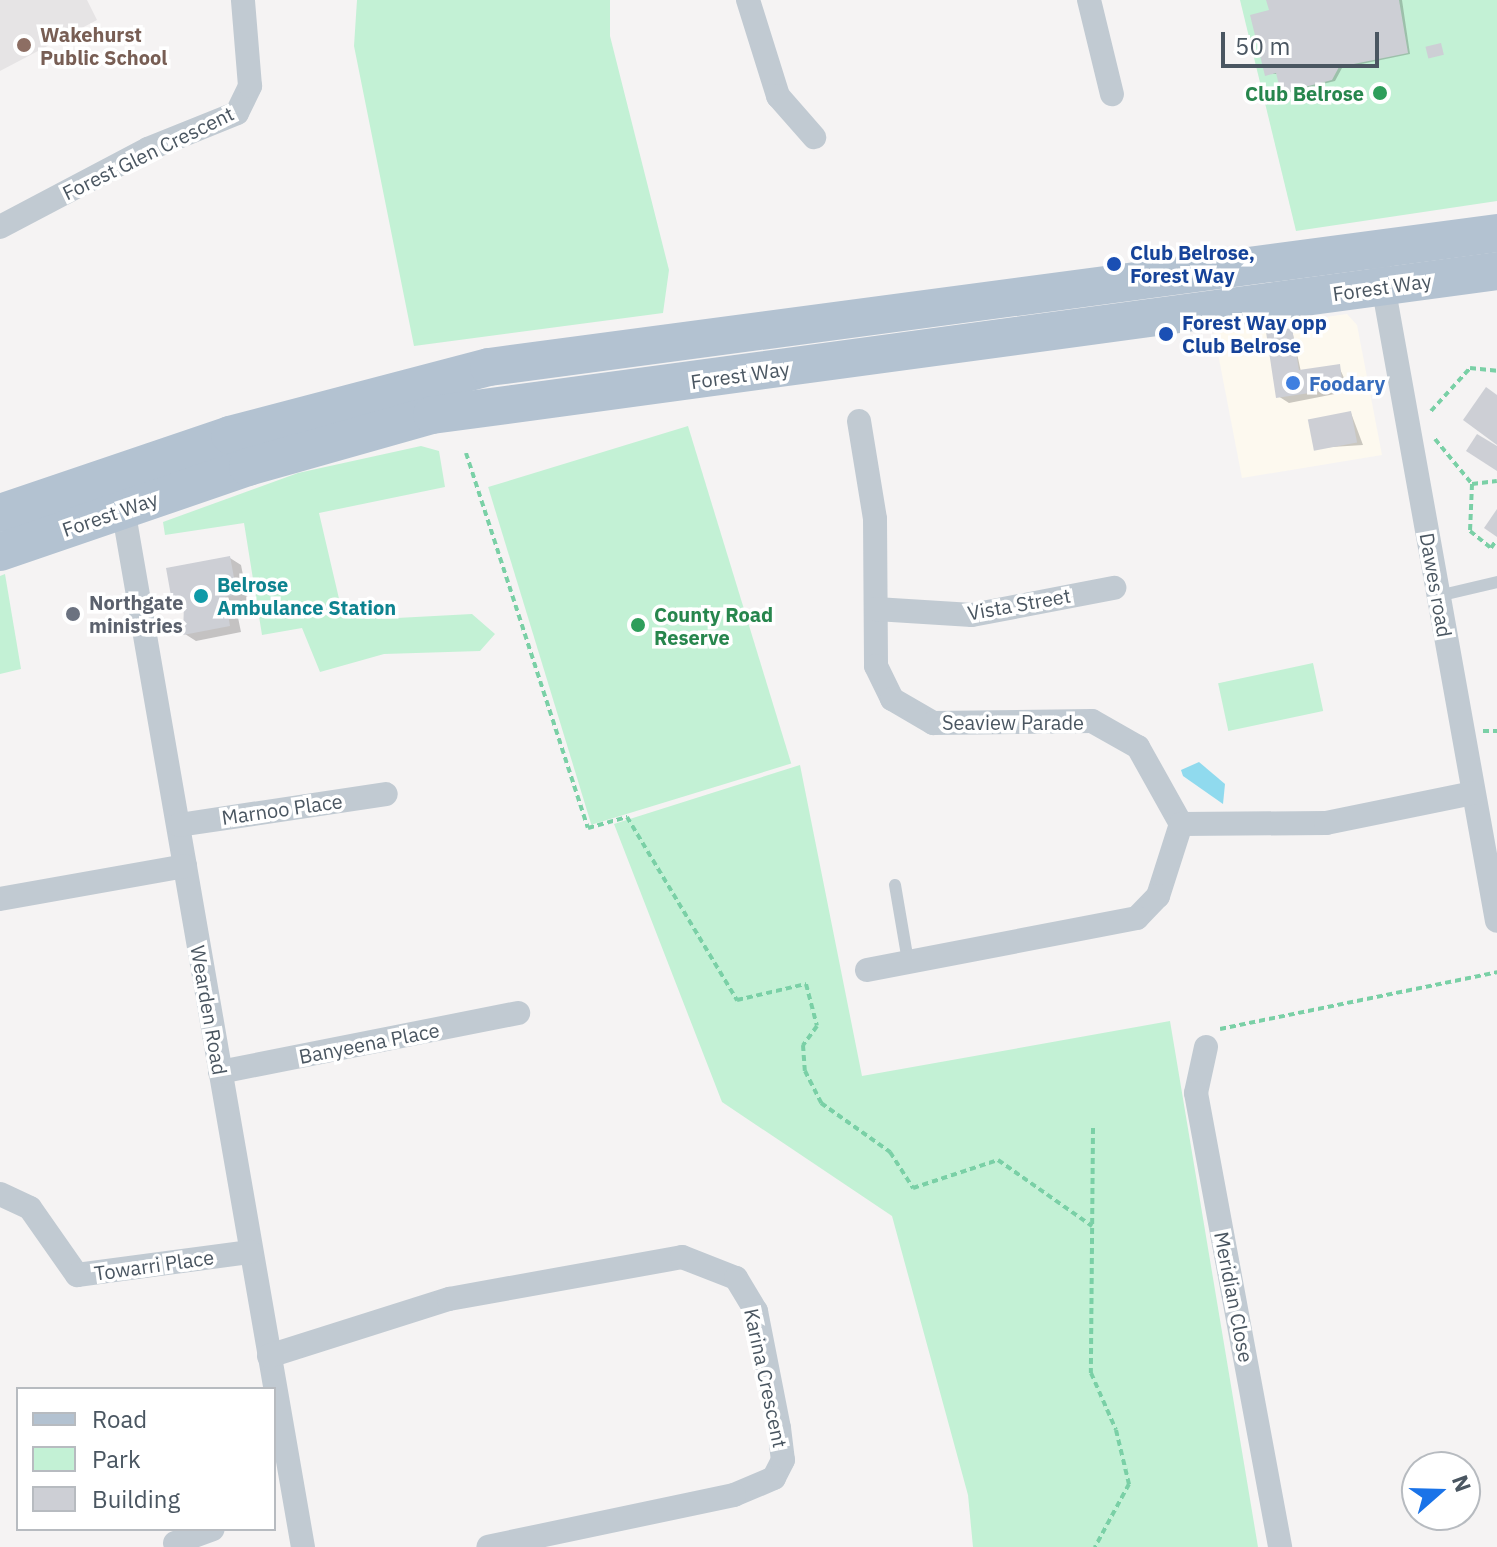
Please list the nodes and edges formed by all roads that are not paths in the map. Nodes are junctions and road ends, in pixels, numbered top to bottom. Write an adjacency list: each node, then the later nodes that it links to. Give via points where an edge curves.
1 (243, 0): 6 (street, Forest Glen Crescent, via 250,86 237,113 148,149)
2 (748, 0): 5 (street, via 778,96)
3 (1089, 0): 4 (street)
4 (1112, 94)
5 (814, 137)
6 (0, 227)
7 (1497, 233): 8 (main road, Forest Way)
8 (1377, 248): 10 (street, Dawes road); 12 (main road, Forest Way, via 489,367 302,414)
9 (1497, 271): 10 (main road, Forest Way)
10 (1384, 288): 13 (main road, Forest Way, via 432,415); 18 (street, Dawes road)
11 (859, 421): 19 (street, Seaview Parade, via 875,519)
12 (117, 472): 13 (street, Wearden Road); 14 (main road, Forest Way)
13 (123, 509): 15 (main road, Forest Way); 23 (street, Wearden Road)
14 (0, 513)
15 (0, 552)
16 (1497, 582): 18 (lane)
17 (1114, 588): 19 (street, Vista Street, via 972,615)
18 (1438, 596): 20 (street, Dawes road)
19 (876, 609): 22 (street, Seaview Parade, via 881,684 909,712 966,726 1092,721 1138,747)
20 (1473, 793): 22 (street, via 1326,823); 27 (street, Dawes road)
21 (386, 794): 23 (street, Marnoo Place)
22 (1181, 824): 28 (street, via 1158,896 1137,918)
23 (179, 825): 24 (street, Wearden Road)
24 (185, 866): 26 (street); 32 (street, Wearden Road)
25 (895, 885): 28 (lane)
26 (0, 899)
27 (1497, 921)
28 (908, 961): 29 (street)
29 (867, 970)
30 (518, 1013): 32 (street, Banyeena Place)
31 (1206, 1047): 43 (street, Meridian Close, via 1196,1093)
32 (220, 1072): 34 (street, Wearden Road)
33 (0, 1194): 34 (street, Towarri Place, via 30,1208 77,1275)
34 (250, 1252): 35 (street, Wearden Road)
35 (269, 1356): 36 (street, Wearden Road); 42 (street, Karina Crescent, via 449,1299 666,1260 712,1263 736,1278 756,1311 779,1428 783,1460 774,1478 734,1495)
36 (272, 1387)
37 (276, 1421): 38 (street, Wearden Road)
38 (286, 1513): 41 (street, Wearden Road)
39 (208, 1531): 40 (street)
40 (175, 1543)
41 (303, 1547)
42 (488, 1547)
43 (1280, 1547)

